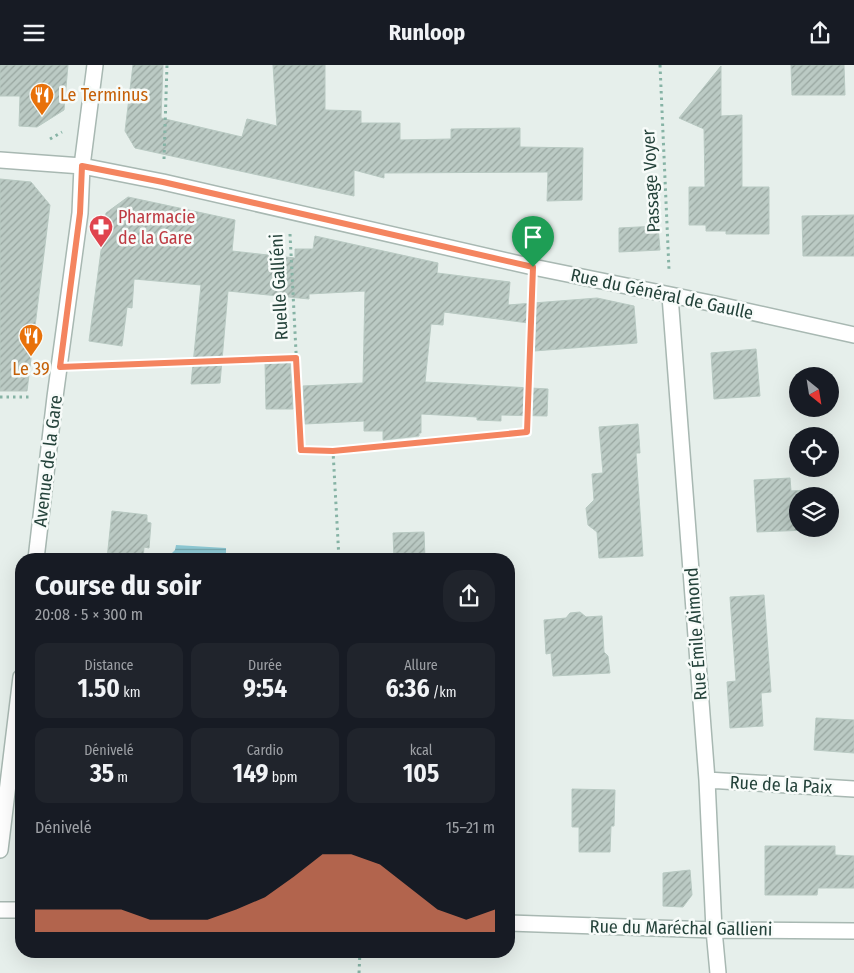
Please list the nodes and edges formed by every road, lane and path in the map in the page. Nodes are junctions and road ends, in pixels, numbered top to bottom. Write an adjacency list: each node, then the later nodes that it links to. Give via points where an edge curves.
1 (95, 65): 5 (street, Avenue de la Gare)
2 (167, 65): 6 (path)
3 (660, 65): 9 (path, Passage Voyer)
4 (0, 160): 5 (street, Rue du Général de Gaulle)
5 (82, 166): 6 (street, Rue du Général de Gaulle); 12 (street, Avenue de la Gare, via 80,213)
6 (163, 182): 7 (street, Rue du Général de Gaulle)
7 (289, 211): 8 (street, Rue du Général de Gaulle); 11 (path, Ruelle Galliéni)
8 (533, 267): 9 (street, Rue du Général de Gaulle); 15 (path, Ruelle Galliéni, via 527,432)
9 (670, 296): 10 (street, Rue du Général de Gaulle); 19 (street, Rue Émile Aimond)
10 (854, 335)
11 (296, 358): 12 (path); 15 (path, Ruelle Galliéni, via 301,450)
12 (60, 367): 14 (street, Avenue de la Gare)
13 (0, 397): 14 (path)
14 (55, 397): 16 (street, Avenue de la Gare)
15 (333, 451): 17 (path)
16 (37, 553)
17 (339, 553)
18 (15, 726): 21 (street)
19 (707, 780): 20 (street, Rue de la Paix); 25 (street, Rue Émile Aimond)
20 (854, 789)
21 (0, 850)
22 (0, 910): 23 (street)
23 (15, 910)
24 (515, 923): 25 (street, Rue du Maréchal Gallieni)
25 (714, 931): 26 (street, Rue du Maréchal Gallieni); 29 (street, Rue Émile Aimond)
26 (854, 931)
27 (360, 958): 28 (path)
28 (359, 973)
29 (718, 973)

